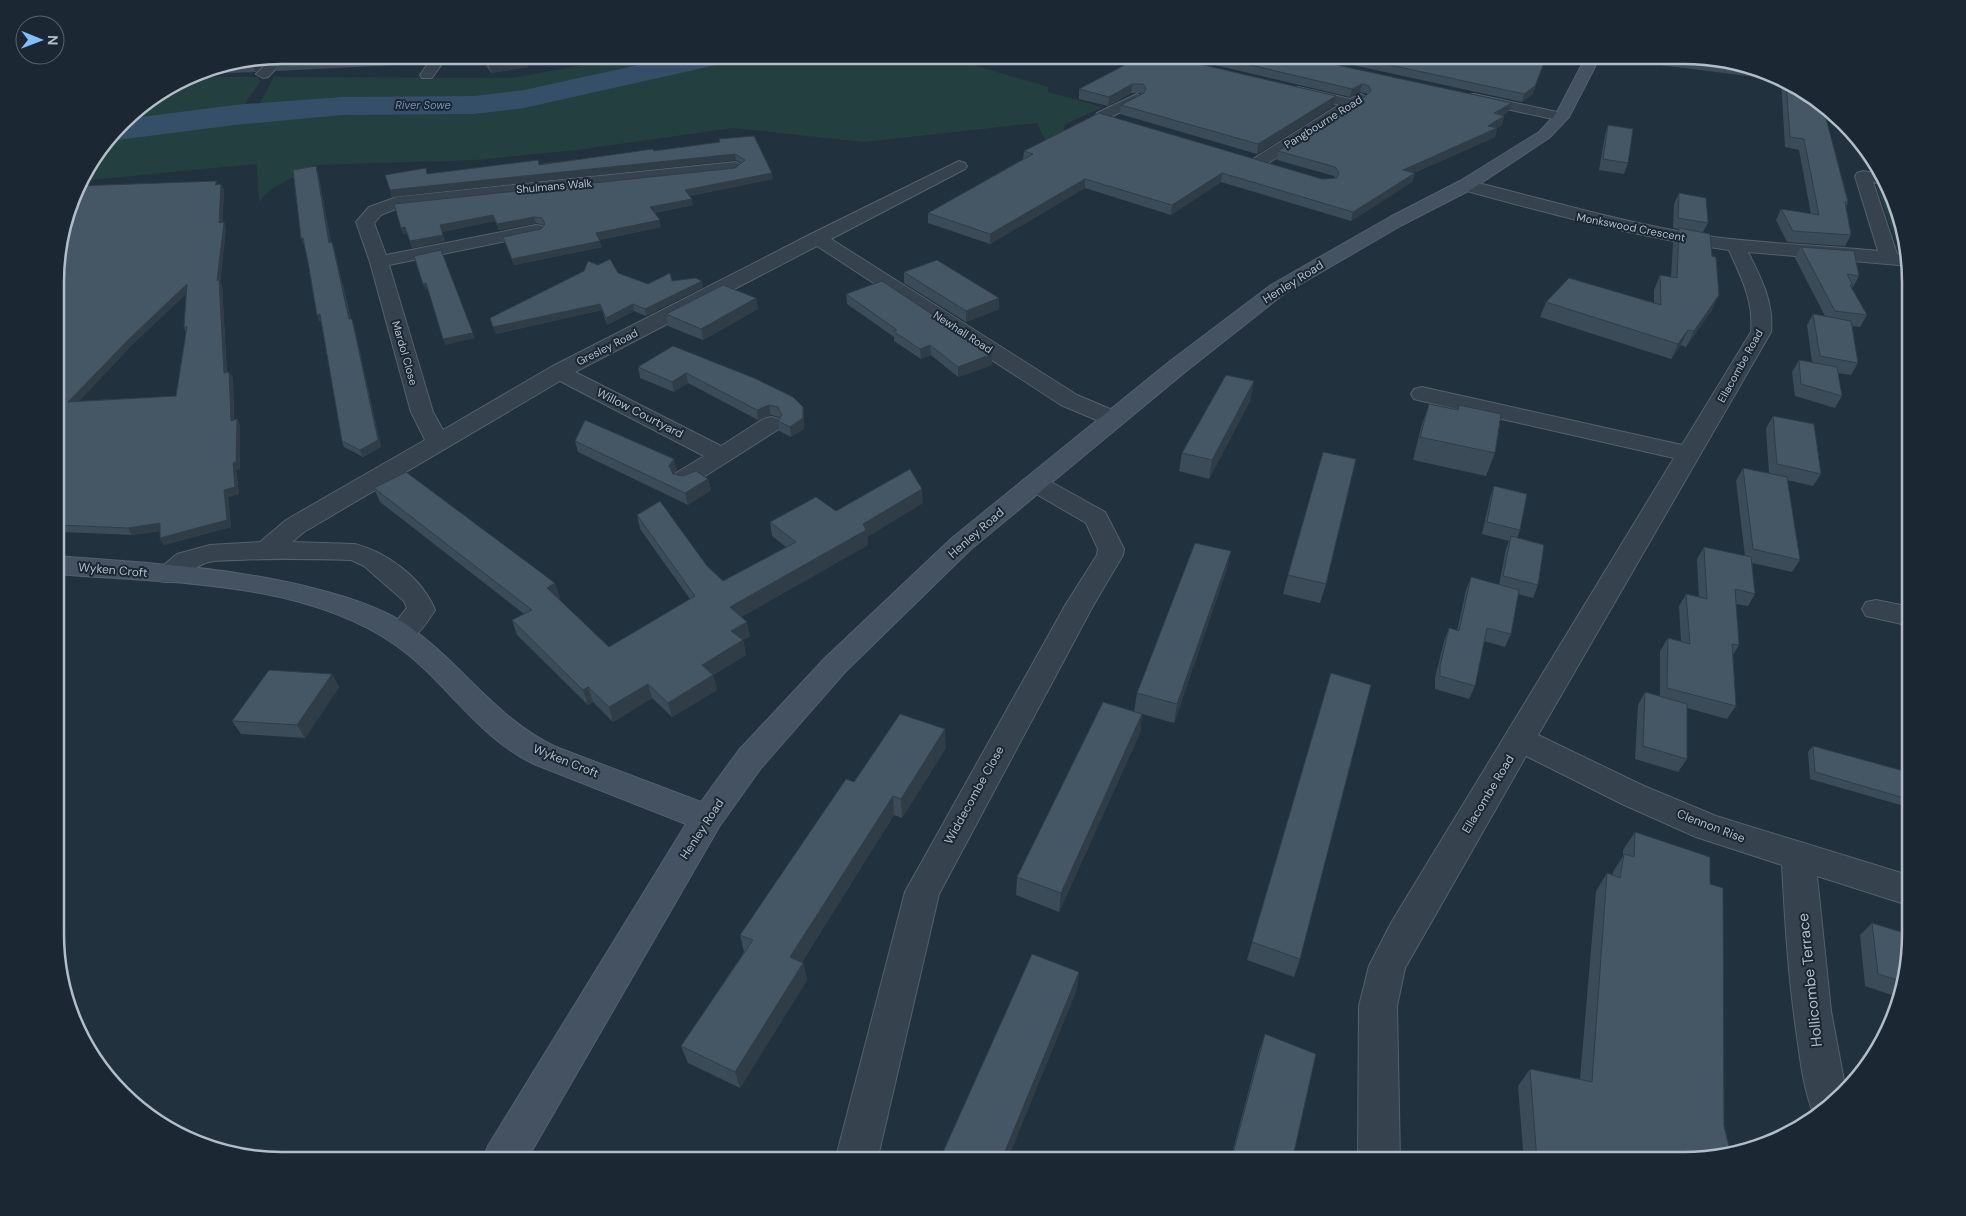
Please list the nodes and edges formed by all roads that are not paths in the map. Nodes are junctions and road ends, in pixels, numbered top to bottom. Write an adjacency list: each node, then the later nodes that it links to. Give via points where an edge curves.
1 (268, 64): 4 (street)
2 (434, 64): 5 (street)
3 (1590, 64): 11 (main road, Henley Road)
4 (258, 69)
5 (426, 75)
6 (1285, 88): 10 (street)
7 (1372, 90): 10 (street, Pangbourne Road)
8 (1458, 95): 11 (street)
9 (1137, 98): 12 (street, via 1102,116)
10 (1353, 104): 14 (street, Pangbourne Road)
11 (1562, 117): 19 (main road, Henley Road, via 1544,135)
12 (1120, 122)
13 (1240, 157): 14 (street)
14 (1258, 162): 17 (street)
15 (959, 166): 22 (street, Gresley Road)
16 (736, 167): 20 (street, Shulmans Walk, via 631,180 412,199)
17 (1276, 167)
18 (1874, 175): 24 (street, via 1861,170)
19 (1466, 185): 23 (street, Monkswood Crescent, via 1604,223); 29 (main road, Henley Road, via 1278,289)
20 (375, 211): 26 (street, Mardol Close, via 365,222)
21 (536, 230): 26 (street)
22 (817, 238): 27 (street, Gresley Road); 29 (street, Newhall Road, via 1068,400)
23 (1736, 246): 24 (street, Monkswood Crescent); 32 (street, Ellacombe Road, via 1762,306 1762,332)
24 (1889, 257): 25 (street, Monkswood Crescent)
25 (1901, 259)
26 (380, 262): 31 (street, Mardol Close, via 422,412)
27 (559, 372): 31 (street, Gresley Road); 33 (street, Willow Courtyard)
28 (1422, 394): 32 (street)
29 (1114, 419): 35 (main road, Henley Road)
30 (771, 424): 33 (street)
31 (437, 442): 36 (street, Gresley Road, via 295,526)
32 (1690, 454): 42 (street, Ellacombe Road)
33 (721, 455): 34 (street)
34 (685, 478)
35 (1035, 483): 43 (main road, Henley Road, via 961,544 835,665 750,759); 48 (street, Widdecombe Close, via 1096,518 1111,549 1110,555 922,892)
36 (267, 550): 38 (street, via 210,553 186,560); 41 (street, via 355,552 374,560 416,597 421,610)
37 (64, 566): 38 (main road, Wyken Croft)
38 (168, 575): 41 (main road, Wyken Croft, via 248,583 330,602 369,616)
39 (1876, 610): 40 (street)
40 (1902, 615)
41 (400, 634): 43 (main road, Wyken Croft, via 517,740 547,756)
42 (1521, 740): 44 (street, Clennon Rise, via 1708,828); 49 (street, Ellacombe Road, via 1387,966 1378,1006)
43 (707, 818): 47 (main road, Henley Road)
44 (1799, 857): 45 (street, Clennon Rise); 46 (street, Hollicombe Terrace, via 1814,1025)
45 (1902, 889)
46 (1828, 1098)
47 (508, 1152)
48 (858, 1152)
49 (1379, 1152)

